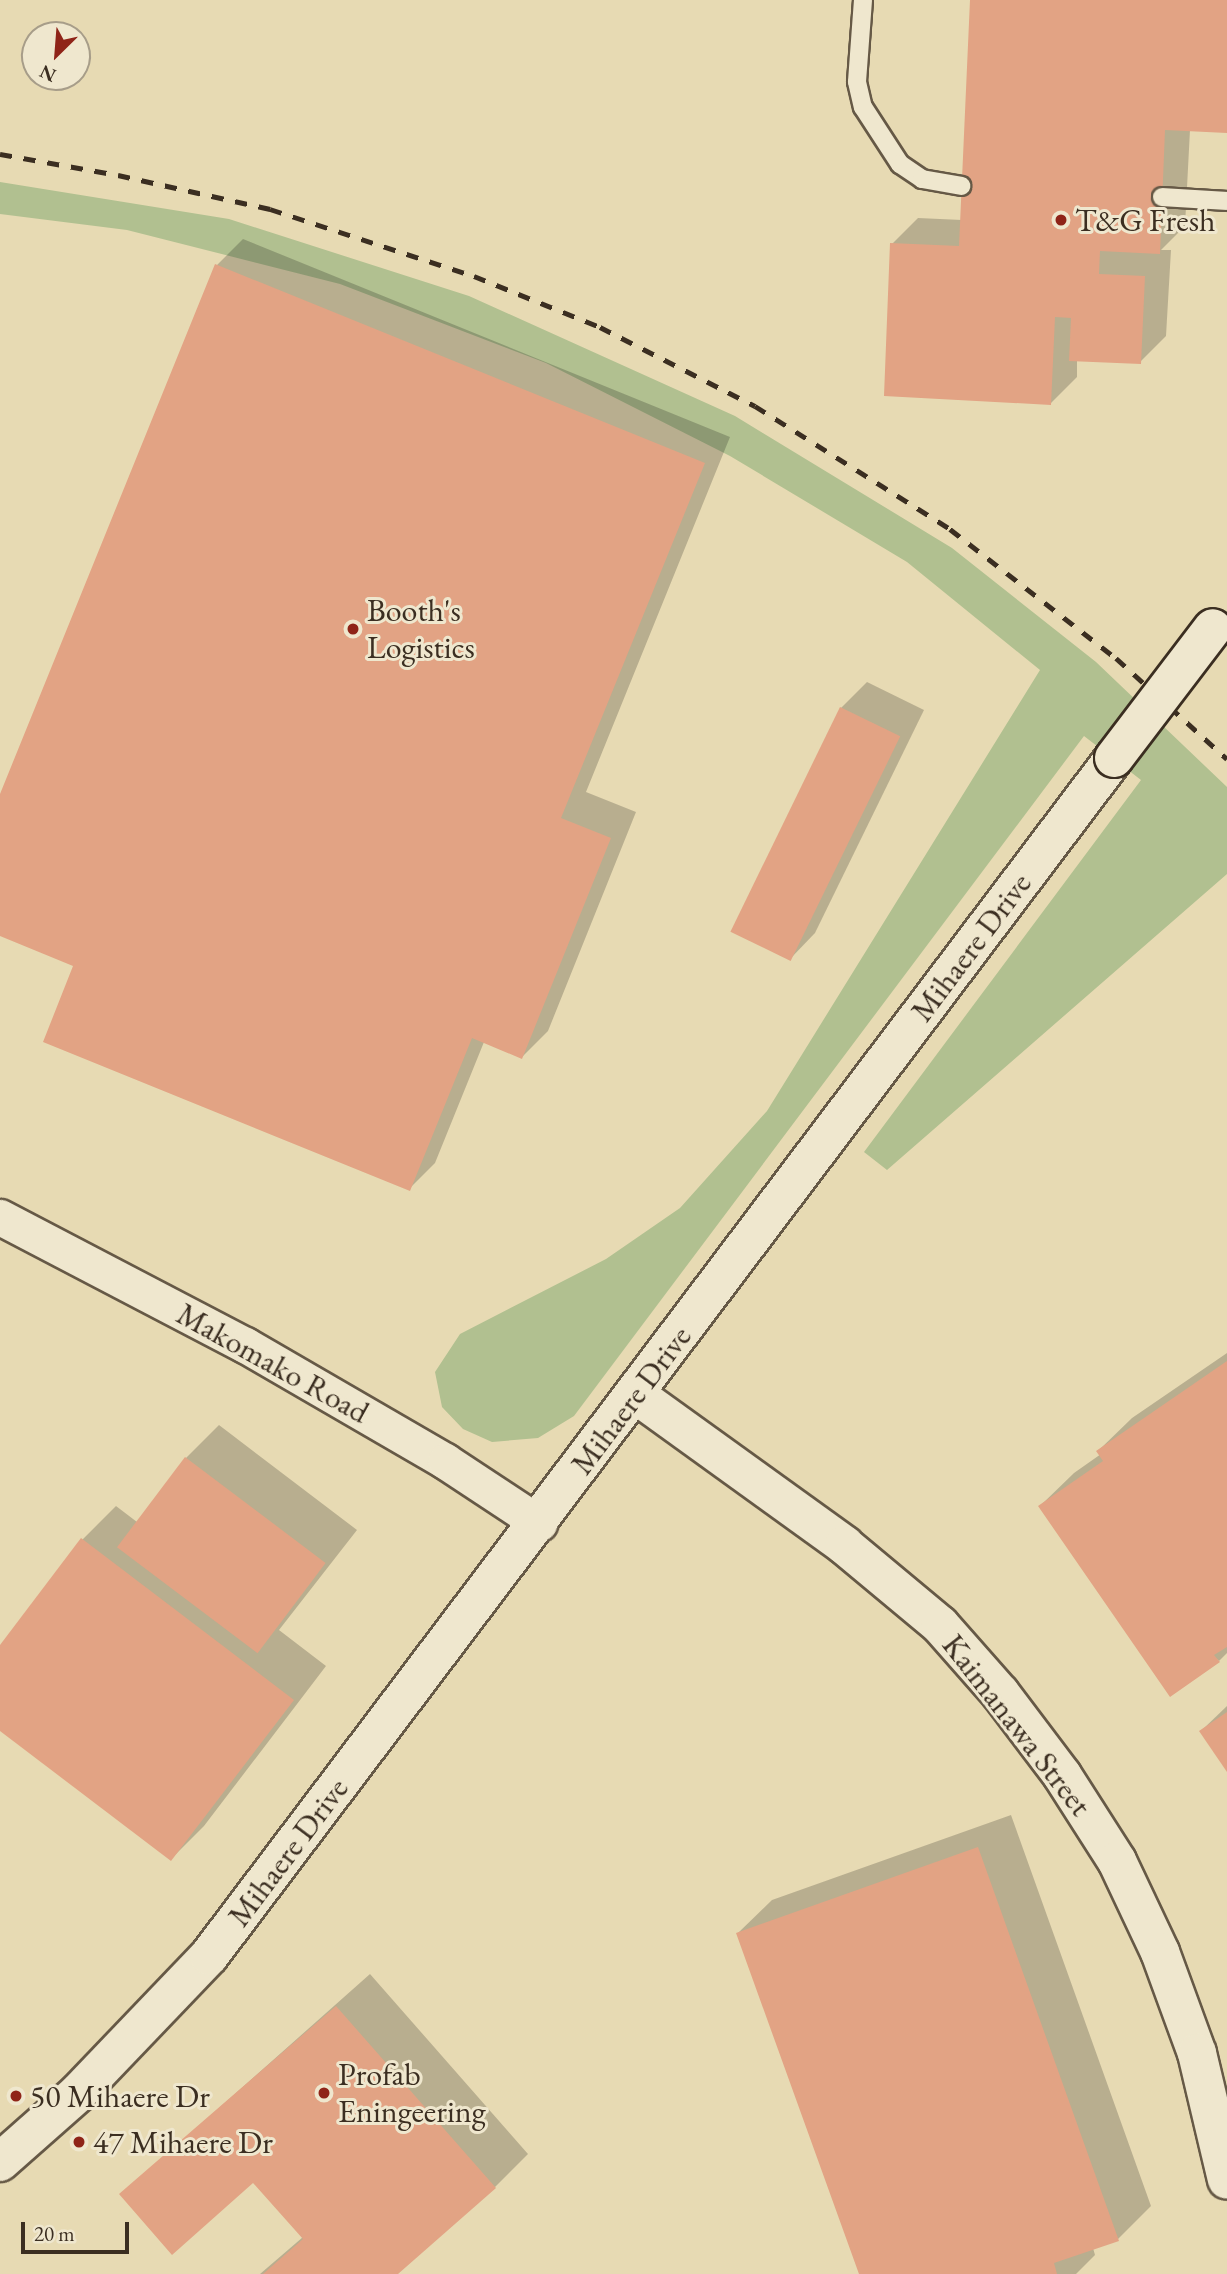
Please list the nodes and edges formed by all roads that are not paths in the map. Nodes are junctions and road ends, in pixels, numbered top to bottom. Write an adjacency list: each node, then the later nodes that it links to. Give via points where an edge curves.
1 (863, 0): 2 (lane, via 857,82 863,107 900,164 922,179)
2 (961, 186)
3 (1163, 197): 4 (lane)
4 (1227, 201)
5 (1220, 619): 7 (main road, Mihaere Drive, bridge)
6 (0, 1217): 8 (street, Makomako Road, via 245,1345 445,1461)
7 (635, 1394): 8 (main road, Mihaere Drive); 10 (main road, Kaimanawa Street, via 844,1545 940,1625 1000,1693 1062,1775 1117,1861 1160,1952 1198,2053)
8 (539, 1523): 9 (main road, Mihaere Drive, via 209,1956 79,2092)
9 (0, 2162)
10 (1227, 2180)

